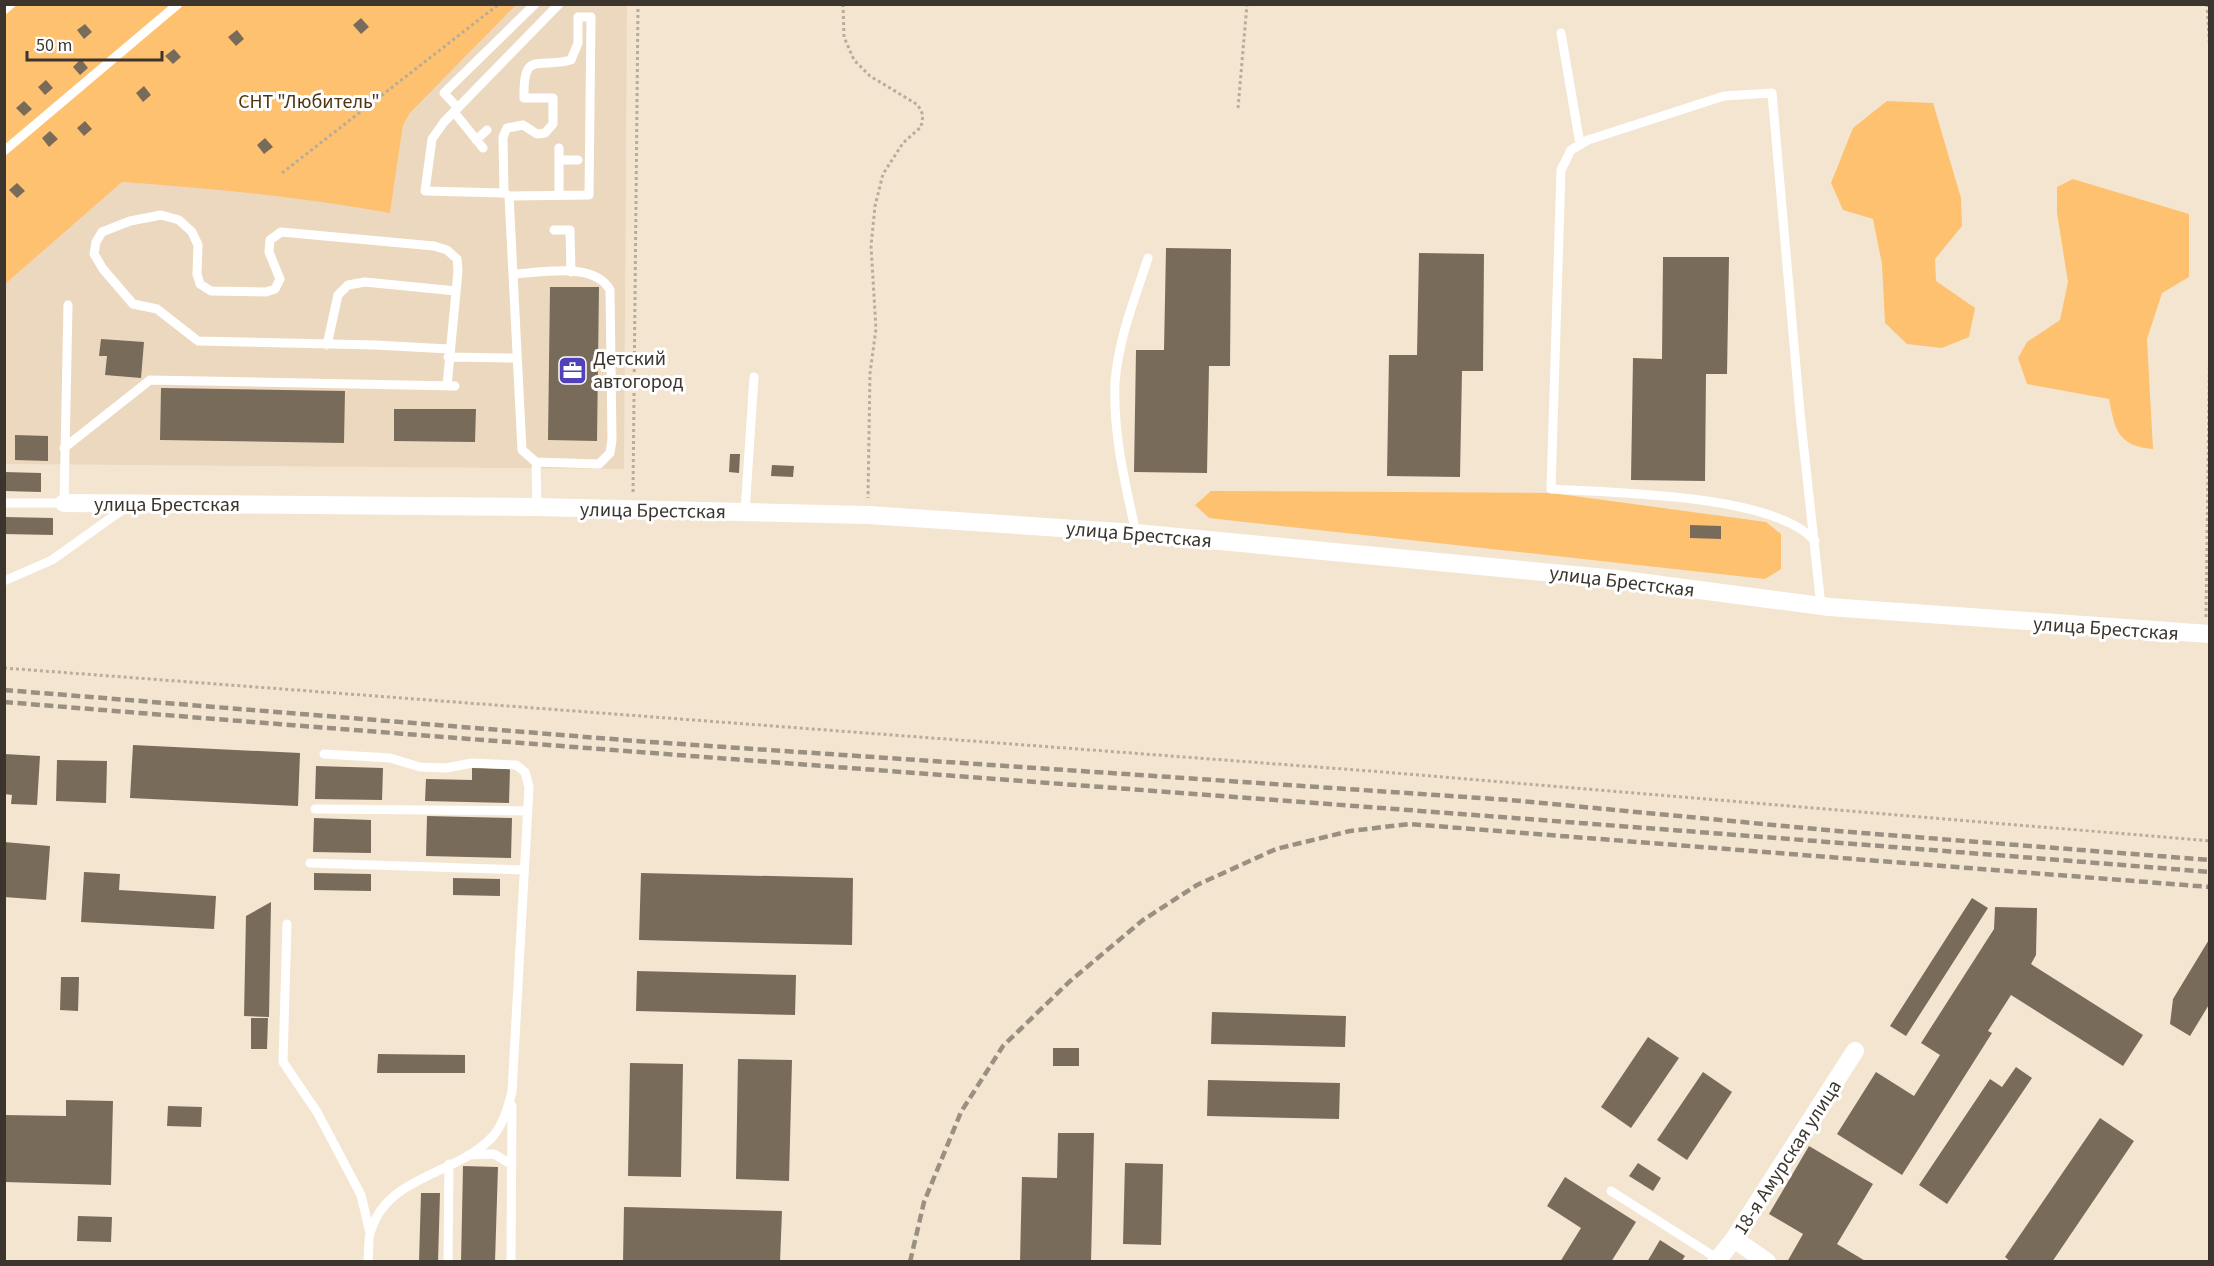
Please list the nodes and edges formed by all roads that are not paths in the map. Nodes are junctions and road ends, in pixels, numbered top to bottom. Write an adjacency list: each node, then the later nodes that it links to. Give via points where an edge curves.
1 (11, 4): 5 (lane)
2 (178, 4): 13 (lane)
3 (535, 4): 7 (lane, via 444,93)
4 (559, 4): 7 (lane)
5 (4, 10)
6 (1561, 33): 10 (lane)
7 (456, 110): 9 (lane); 16 (lane, via 432,139 425,191)
8 (487, 130): 9 (lane)
9 (476, 140): 11 (lane)
10 (1580, 144): 36 (lane, via 1571,150 1561,170 1551,489 1691,498 1748,508 1808,533); 36 (lane, via 1724,96 1772,93)
11 (483, 148)
12 (559, 148): 14 (lane)
13 (4, 151)
14 (559, 160): 15 (lane); 17 (lane)
15 (578, 160)
16 (506, 195): 17 (lane); 17 (lane, via 503,136 507,128 523,125 537,134 545,133 553,124 553,98 524,98 528,67 571,60 578,43 578,17 591,17 589,195); 21 (lane)
17 (559, 195)
18 (554, 230): 20 (lane, via 570,230)
19 (1148, 258): 35 (lane, via 1124,334 1115,382 1116,439)
20 (571, 272): 21 (lane); 29 (lane, via 597,276 609,290 610,453 599,464)
21 (513, 274): 26 (lane)
22 (456, 291): 24 (lane, via 365,282 348,285 338,295); 24 (lane, via 458,259 434,246 281,232 270,240 269,252 280,279 274,289 266,292 211,291 200,284 198,245 192,232 179,220 161,215 130,220 102,232 96,242 94,254 133,304 157,309 198,341); 25 (lane)
23 (68, 305): 28 (lane)
24 (327, 345): 25 (lane)
25 (449, 353): 26 (lane); 28 (lane, via 451,386 150,380)
26 (515, 358): 29 (lane, via 519,443)
27 (754, 377): 34 (lane)
28 (64, 448): 31 (lane)
29 (536, 462): 33 (lane)
30 (4, 503): 31 (lane)
31 (64, 503): 32 (street, улица Брестская)
32 (146, 503): 33 (street, улица Брестская); 37 (lane, via 122,510 52,560)
33 (537, 507): 34 (street, улица Брестская)
34 (745, 512): 35 (street, улица Брестская, via 868,515)
35 (1136, 533): 38 (street, улица Брестская, via 1616,579)
36 (1815, 542): 38 (lane)
37 (4, 581)
38 (1821, 606): 39 (street, улица Брестская)
39 (2208, 634)
40 (324, 754): 42 (lane, via 390,758 420,767 516,765 525,772 529,788)
41 (315, 809): 42 (lane)
42 (527, 811): 44 (lane)
43 (310, 863): 44 (lane)
44 (524, 870): 47 (lane)
45 (286, 924): 52 (lane, via 283,1062 317,1112 361,1195)
46 (1855, 1051): 53 (street, 18-я Амурская улица)
47 (512, 1092): 48 (lane, via 506,1115 494,1135); 50 (lane)
48 (468, 1155): 49 (lane); 50 (lane, via 494,1154)
49 (449, 1164): 52 (lane, via 409,1184 385,1204); 57 (lane)
50 (512, 1165): 54 (lane)
51 (1611, 1191): 55 (lane)
52 (370, 1233): 56 (lane)
53 (1734, 1239): 55 (street, 18-я Амурская улица); 58 (street)
54 (512, 1260)
55 (1717, 1260)
56 (368, 1262)
57 (448, 1262)
58 (1767, 1262)

